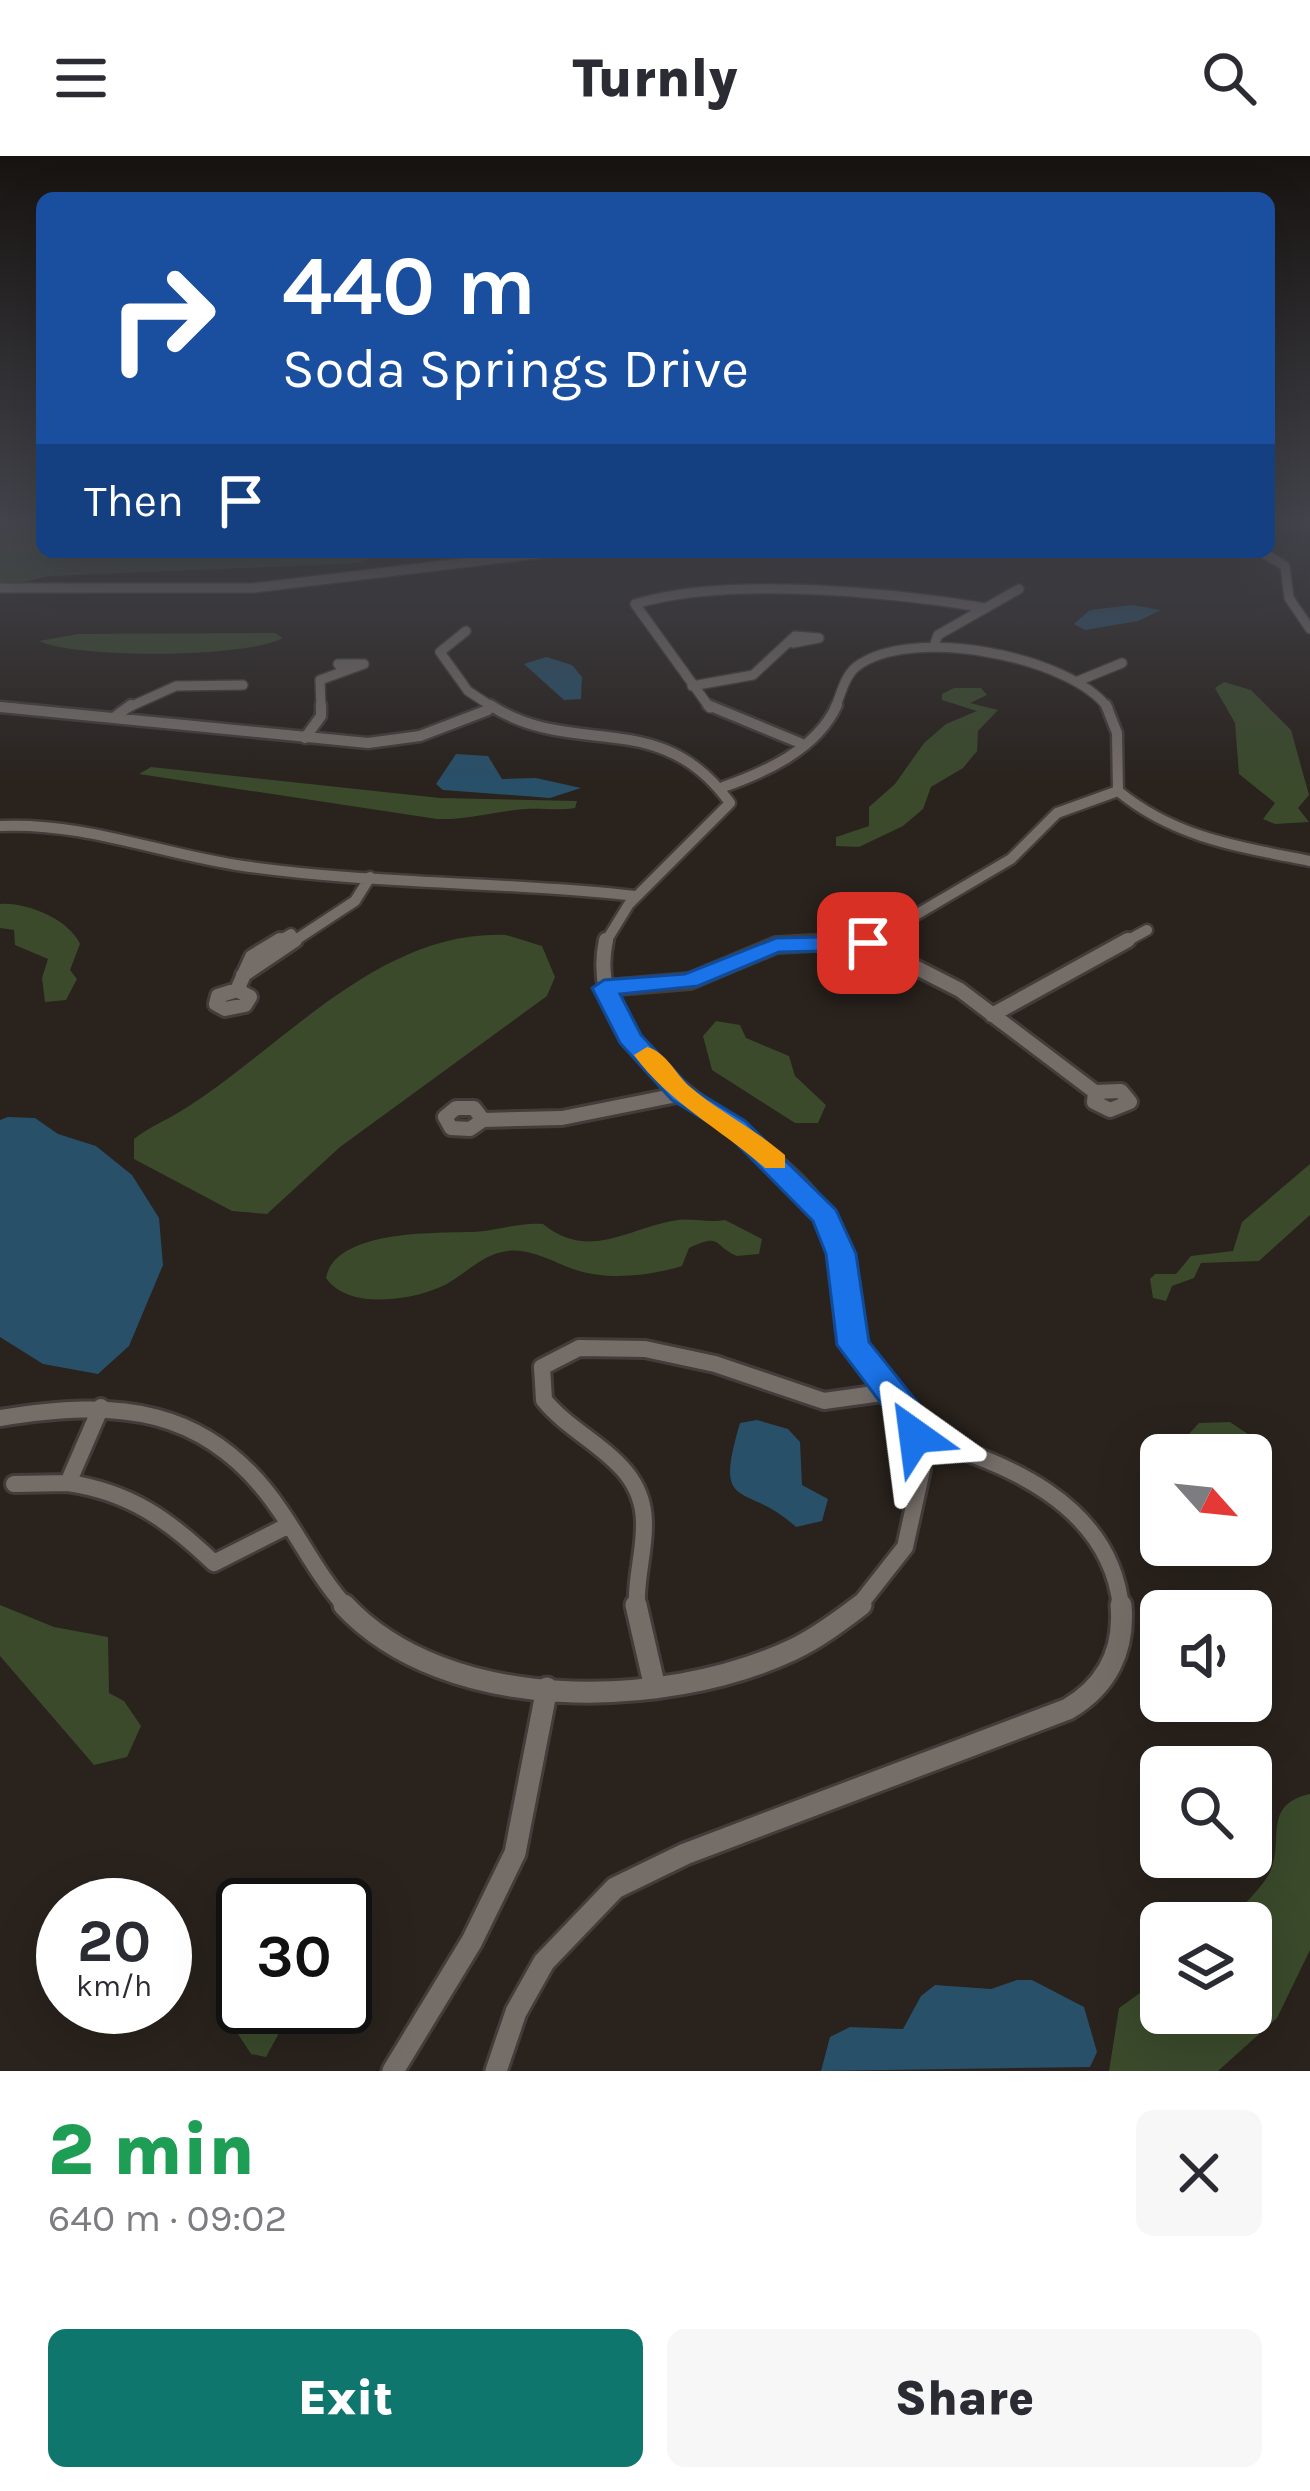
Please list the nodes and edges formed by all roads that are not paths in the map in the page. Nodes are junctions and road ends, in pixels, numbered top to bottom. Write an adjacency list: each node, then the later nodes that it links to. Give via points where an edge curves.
1 (639, 609): 10 (street)
2 (984, 609): 5 (street, via 938,635)
3 (466, 631): 12 (street, via 440,652)
4 (793, 643): 10 (street, via 742,680)
5 (934, 646): 8 (street); 15 (street, via 880,655 851,670 826,725)
6 (1122, 663): 8 (street)
7 (342, 669): 14 (street, via 320,680 321,716)
8 (1078, 681): 17 (street, via 1112,716)
9 (243, 685): 13 (street, via 176,686)
10 (692, 686): 15 (street, via 727,721)
11 (0, 707): 13 (street)
12 (488, 710): 14 (street, via 399,741); 16 (street, via 528,727 693,757)
13 (116, 716): 14 (street)
14 (304, 738)
15 (800, 743): 16 (street, via 752,778)
16 (723, 787): 21 (street, via 730,803 715,823)
17 (1118, 791): 19 (street, via 1146,817 1193,838); 23 (street, via 1057,813 1011,859)
18 (0, 826): 20 (street, via 50,825 244,867)
19 (1310, 861)
20 (370, 877): 21 (street); 25 (street, via 355,901 243,975)
21 (634, 896): 24 (street, via 605,944)
22 (1148, 930): 26 (street)
23 (868, 943): 24 (street, via 776,945 690,981); 26 (street)
24 (604, 988): 28 (street, via 629,1038)
25 (237, 990)
26 (992, 1015): 27 (street)
27 (1095, 1092)
28 (682, 1094): 29 (street, via 562,1118); 30 (street, via 735,1127 826,1217 841,1254 853,1345)
29 (483, 1120)
30 (890, 1392): 33 (street); 38 (street, via 824,1401 645,1349 579,1348 542,1367 541,1404 605,1447 640,1494 647,1537 635,1594)
31 (100, 1407): 32 (street); 34 (street); 36 (street, via 176,1423 222,1446)
32 (0, 1418)
33 (915, 1436): 38 (street, via 922,1468 915,1518 858,1607 832,1632 773,1663); 40 (street, via 1039,1484 1101,1543 1120,1591 1120,1632 1106,1676 1071,1709 1039,1723 685,1854 615,1888 544,1962)
34 (68, 1483): 35 (street); 36 (street, via 134,1496 214,1563)
35 (14, 1484)
36 (287, 1526): 37 (street, via 338,1603 390,1647 482,1682)
37 (547, 1688): 38 (street); 39 (street, via 515,1852 472,1942)
38 (655, 1688)
39 (393, 2069)
40 (496, 2071)

